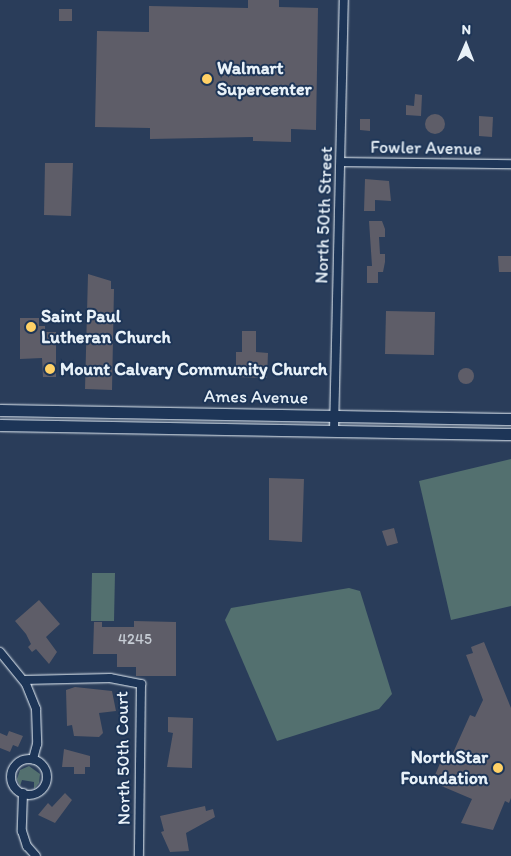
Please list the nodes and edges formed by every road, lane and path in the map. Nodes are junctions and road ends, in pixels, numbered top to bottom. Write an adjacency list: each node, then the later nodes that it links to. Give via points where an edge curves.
1 (344, 0): 2 (street, North 50th Street)
2 (341, 162): 3 (street, Fowler Avenue); 5 (street, North 50th Street)
3 (511, 164)
4 (0, 410): 5 (main road, Ames Avenue)
5 (335, 416): 6 (main road, Ames Avenue); 8 (street, North 50th Street)
6 (511, 419)
7 (0, 425): 8 (main road, Ames Avenue)
8 (334, 431): 9 (main road, Ames Avenue)
9 (511, 434)
10 (0, 652): 11 (street)
11 (24, 680): 12 (street, via 38,726); 15 (street, North 50th Court, via 110,678 141,684)
12 (33, 760): 13 (street, via 17,764 12,773 13,784); 13 (street, via 45,769 46,783 38,793)
13 (23, 794): 14 (street, via 22,830)
14 (36, 856)
15 (139, 856)

